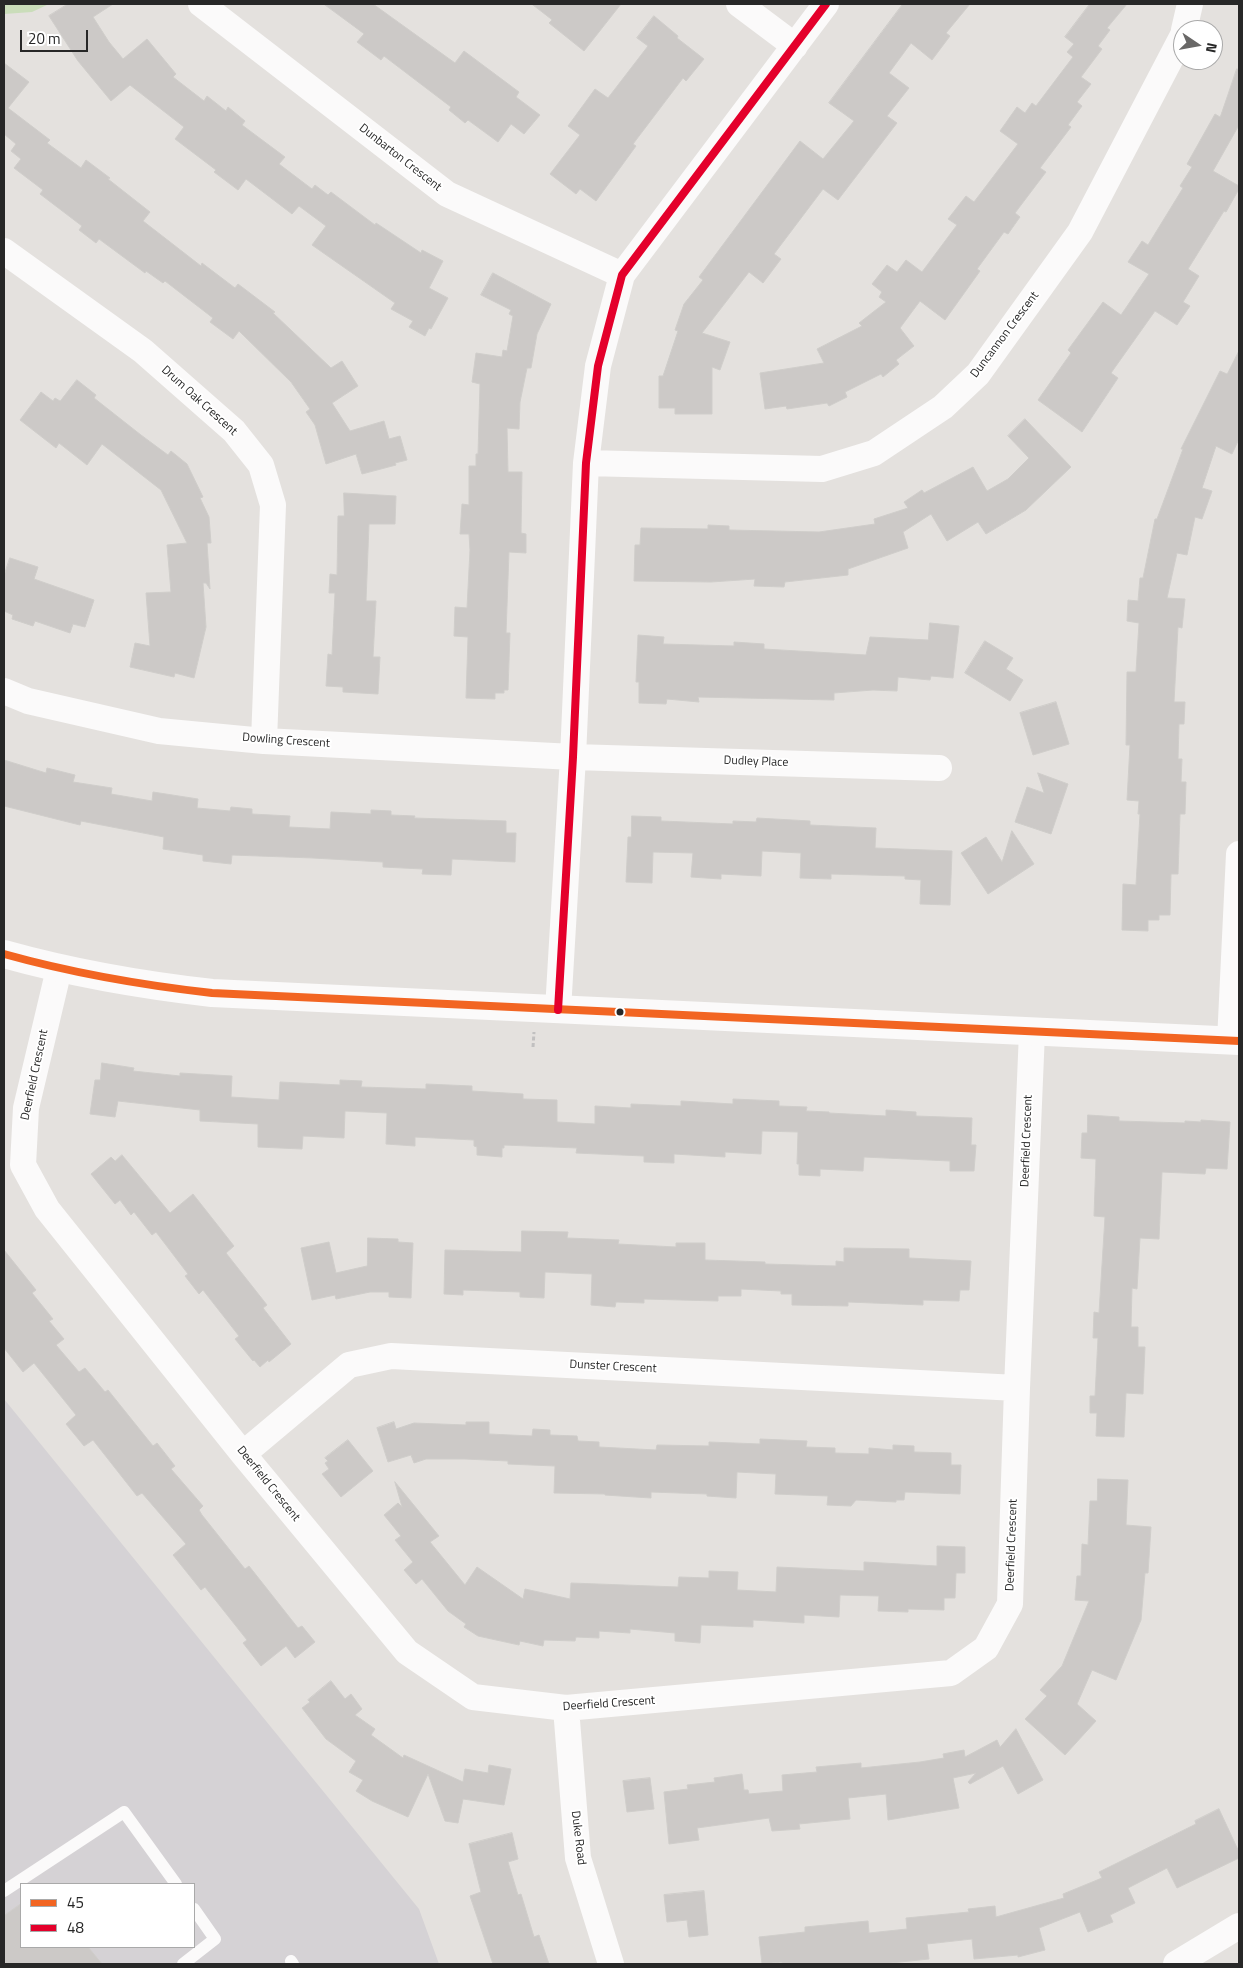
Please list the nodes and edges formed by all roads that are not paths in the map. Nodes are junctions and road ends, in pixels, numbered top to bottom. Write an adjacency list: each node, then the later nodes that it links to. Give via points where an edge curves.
1 (201, 4): 9 (street, Dunbarton Crescent, via 447,194)
2 (739, 4): 6 (street)
3 (826, 4): 6 (street)
4 (1190, 4): 5 (street)
5 (1186, 20)
6 (795, 46): 9 (street)
7 (1173, 54): 10 (street, Duncannon Crescent, via 1080,232 978,374 943,407 874,453 822,469)
8 (4, 251): 12 (street, Drum Oak Crescent, via 143,351 234,431 261,465 273,505)
9 (622, 275): 10 (street, via 598,366)
10 (586, 463): 13 (street)
11 (4, 691): 12 (street, Dowling Crescent, via 28,701 159,731)
12 (264, 741): 13 (street, Dowling Crescent)
13 (573, 757): 14 (street, Dudley Place); 18 (street)
14 (939, 768)
15 (1239, 854): 20 (street)
16 (4, 954): 17 (street)
17 (60, 969): 18 (street, via 164,988 212,992); 22 (street, Deerfield Crescent, via 26,1108 23,1164 47,1209)
18 (558, 1010): 19 (street)
19 (1032, 1032): 20 (street); 21 (street, Deerfield Crescent)
20 (1235, 1041)
21 (1017, 1388): 22 (street, Dunster Crescent, via 391,1356 348,1365); 23 (street, Deerfield Crescent, via 1010,1604 986,1648 951,1673)
22 (244, 1454): 23 (street, Deerfield Crescent, via 406,1652 473,1697)
23 (566, 1708): 29 (street, Duke Road, via 578,1858)
24 (175, 1883): 25 (lane, via 124,1812)
25 (4, 1891)
26 (195, 1910): 28 (lane, via 216,1939)
27 (1239, 1926): 30 (street)
28 (183, 1964)
29 (611, 1964)
30 (1176, 1964)

